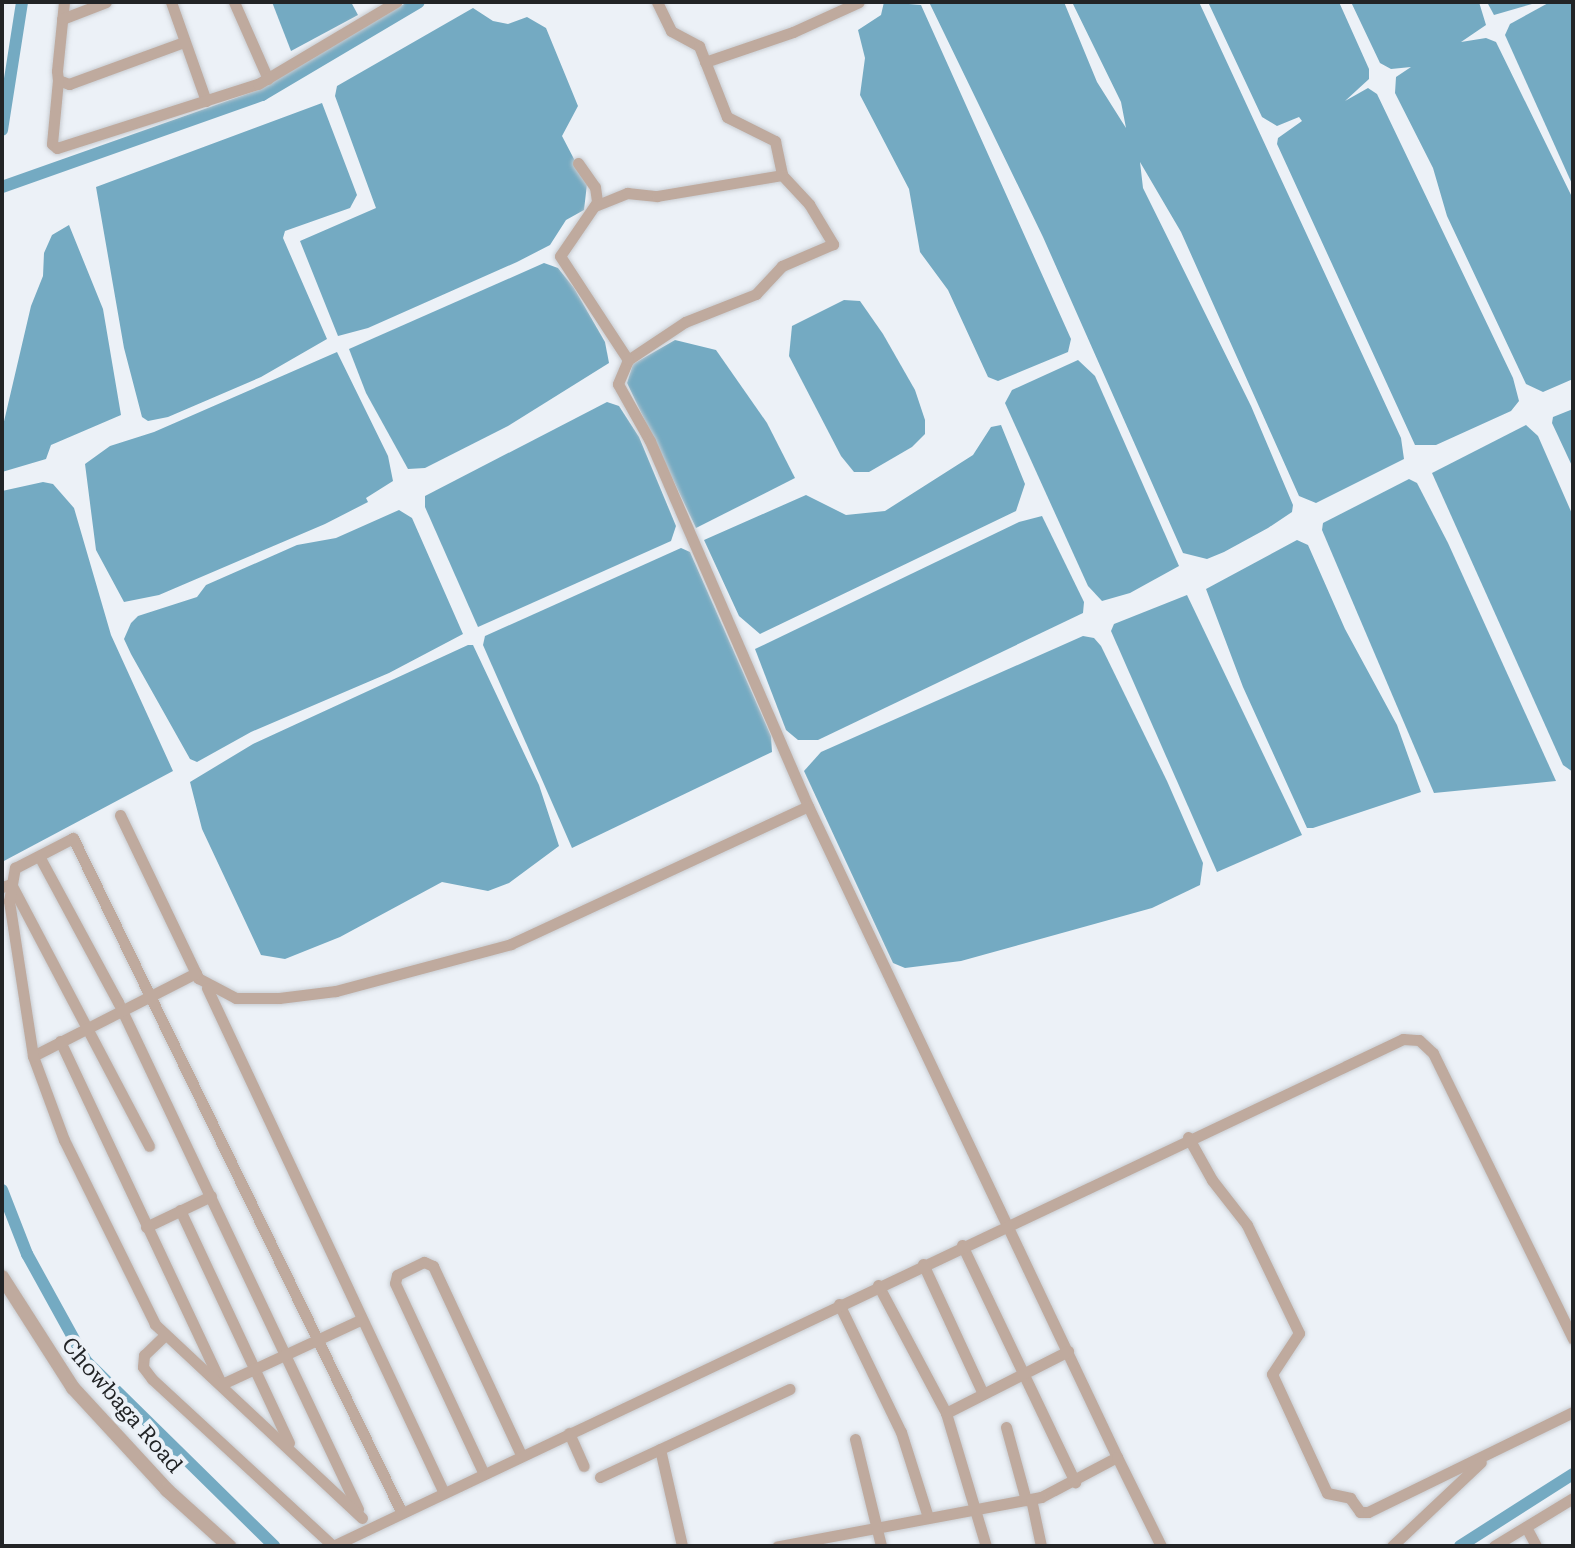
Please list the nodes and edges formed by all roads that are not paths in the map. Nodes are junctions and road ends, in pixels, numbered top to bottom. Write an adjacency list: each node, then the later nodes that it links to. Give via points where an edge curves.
1 (64, 2): 8 (street)
2 (106, 2): 8 (street)
3 (171, 2): 9 (street)
4 (234, 2): 11 (street)
5 (396, 2): 11 (street)
6 (657, 2): 10 (street, via 671,31 693,39)
7 (859, 2): 10 (street)
8 (62, 19): 12 (street)
9 (184, 42): 12 (street, via 79,82); 13 (street)
10 (705, 62): 15 (street, via 727,117 775,141)
11 (268, 79): 13 (street)
12 (58, 80): 13 (street, via 52,144 57,148)
13 (206, 101)
14 (578, 163): 16 (street, via 595,187)
15 (782, 175): 16 (street, via 657,196 627,193); 17 (street, via 809,204 833,244 782,266 772,282 728,309 699,313)
16 (595, 206): 17 (street, via 560,256)
17 (628, 360): 18 (street, via 618,376 622,395 650,441)
18 (808, 806): 23 (street, via 511,944 336,991 236,998); 33 (street)
19 (120, 815): 22 (street)
20 (39, 856): 21 (street, via 15,868); 24 (street, via 73,838); 25 (street)
21 (6, 886): 26 (street); 28 (street)
22 (196, 973): 23 (street); 24 (street)
23 (207, 987): 40 (street)
24 (153, 995): 25 (street); 43 (street)
25 (122, 1010): 26 (street); 31 (street)
26 (89, 1025): 27 (street); 30 (street)
27 (60, 1041): 28 (street); 34 (street)
28 (33, 1056): 41 (street, via 64,1140 138,1295)
29 (1188, 1137): 33 (street); 42 (street, via 1403,1039 1419,1040 1444,1073); 58 (street, via 1212,1180 1247,1225 1299,1333 1299,1341 1277,1360 1272,1374 1327,1493 1350,1498 1360,1512 1368,1512)
30 (149, 1146)
31 (211, 1196): 32 (street); 45 (street)
32 (180, 1210): 34 (street); 46 (street)
33 (1006, 1224): 35 (street); 44 (street)
34 (146, 1227): 48 (street)
35 (962, 1245): 36 (street); 47 (street)
36 (923, 1264): 38 (street); 50 (street)
37 (2, 1277): 75 (street, Chowbaga Road, via 73,1388 167,1490)
38 (878, 1285): 39 (street); 52 (street)
39 (839, 1304): 54 (street); 70 (street, via 901,1432)
40 (362, 1319): 43 (street); 65 (street)
41 (165, 1335): 48 (street); 76 (street, via 144,1355 143,1367 152,1379)
42 (1573, 1339)
43 (319, 1340): 45 (street); 69 (street)
44 (1068, 1351): 47 (street); 60 (street)
45 (287, 1355): 46 (street); 71 (street)
46 (255, 1370): 48 (street); 57 (street)
47 (1024, 1373): 50 (street); 64 (street)
48 (224, 1387): 57 (street)
49 (790, 1389): 56 (street)
50 (983, 1394): 52 (street)
51 (1573, 1412): 58 (street)
52 (946, 1413): 68 (street)
53 (1006, 1427): 67 (street)
54 (569, 1433): 59 (street); 61 (street)
55 (855, 1439): 72 (street)
56 (660, 1449): 63 (street); 77 (street)
57 (293, 1451): 71 (street)
58 (1490, 1453): 83 (street)
59 (521, 1455): 62 (street); 62 (street, via 433,1266 424,1262 397,1275 395,1283)
60 (1117, 1457): 64 (street); 82 (street)
61 (584, 1466)
62 (483, 1472): 65 (street)
63 (600, 1477)
64 (1075, 1482): 67 (street)
65 (443, 1491): 69 (street)
66 (1573, 1498): 73 (street)
67 (1028, 1499): 68 (street); 81 (street)
68 (975, 1509): 70 (street); 80 (street)
69 (401, 1511): 71 (street)
70 (928, 1517): 72 (street)
71 (364, 1522): 76 (street)
72 (876, 1526): 74 (street); 79 (street)
73 (1526, 1527): 84 (street); 85 (street)
74 (827, 1541): 78 (street)
75 (229, 1546)
76 (333, 1546)
77 (682, 1546)
78 (778, 1546)
79 (881, 1546)
80 (986, 1546)
81 (1041, 1546)
82 (1161, 1546)
83 (1392, 1546)
84 (1494, 1546)
85 (1536, 1546)

